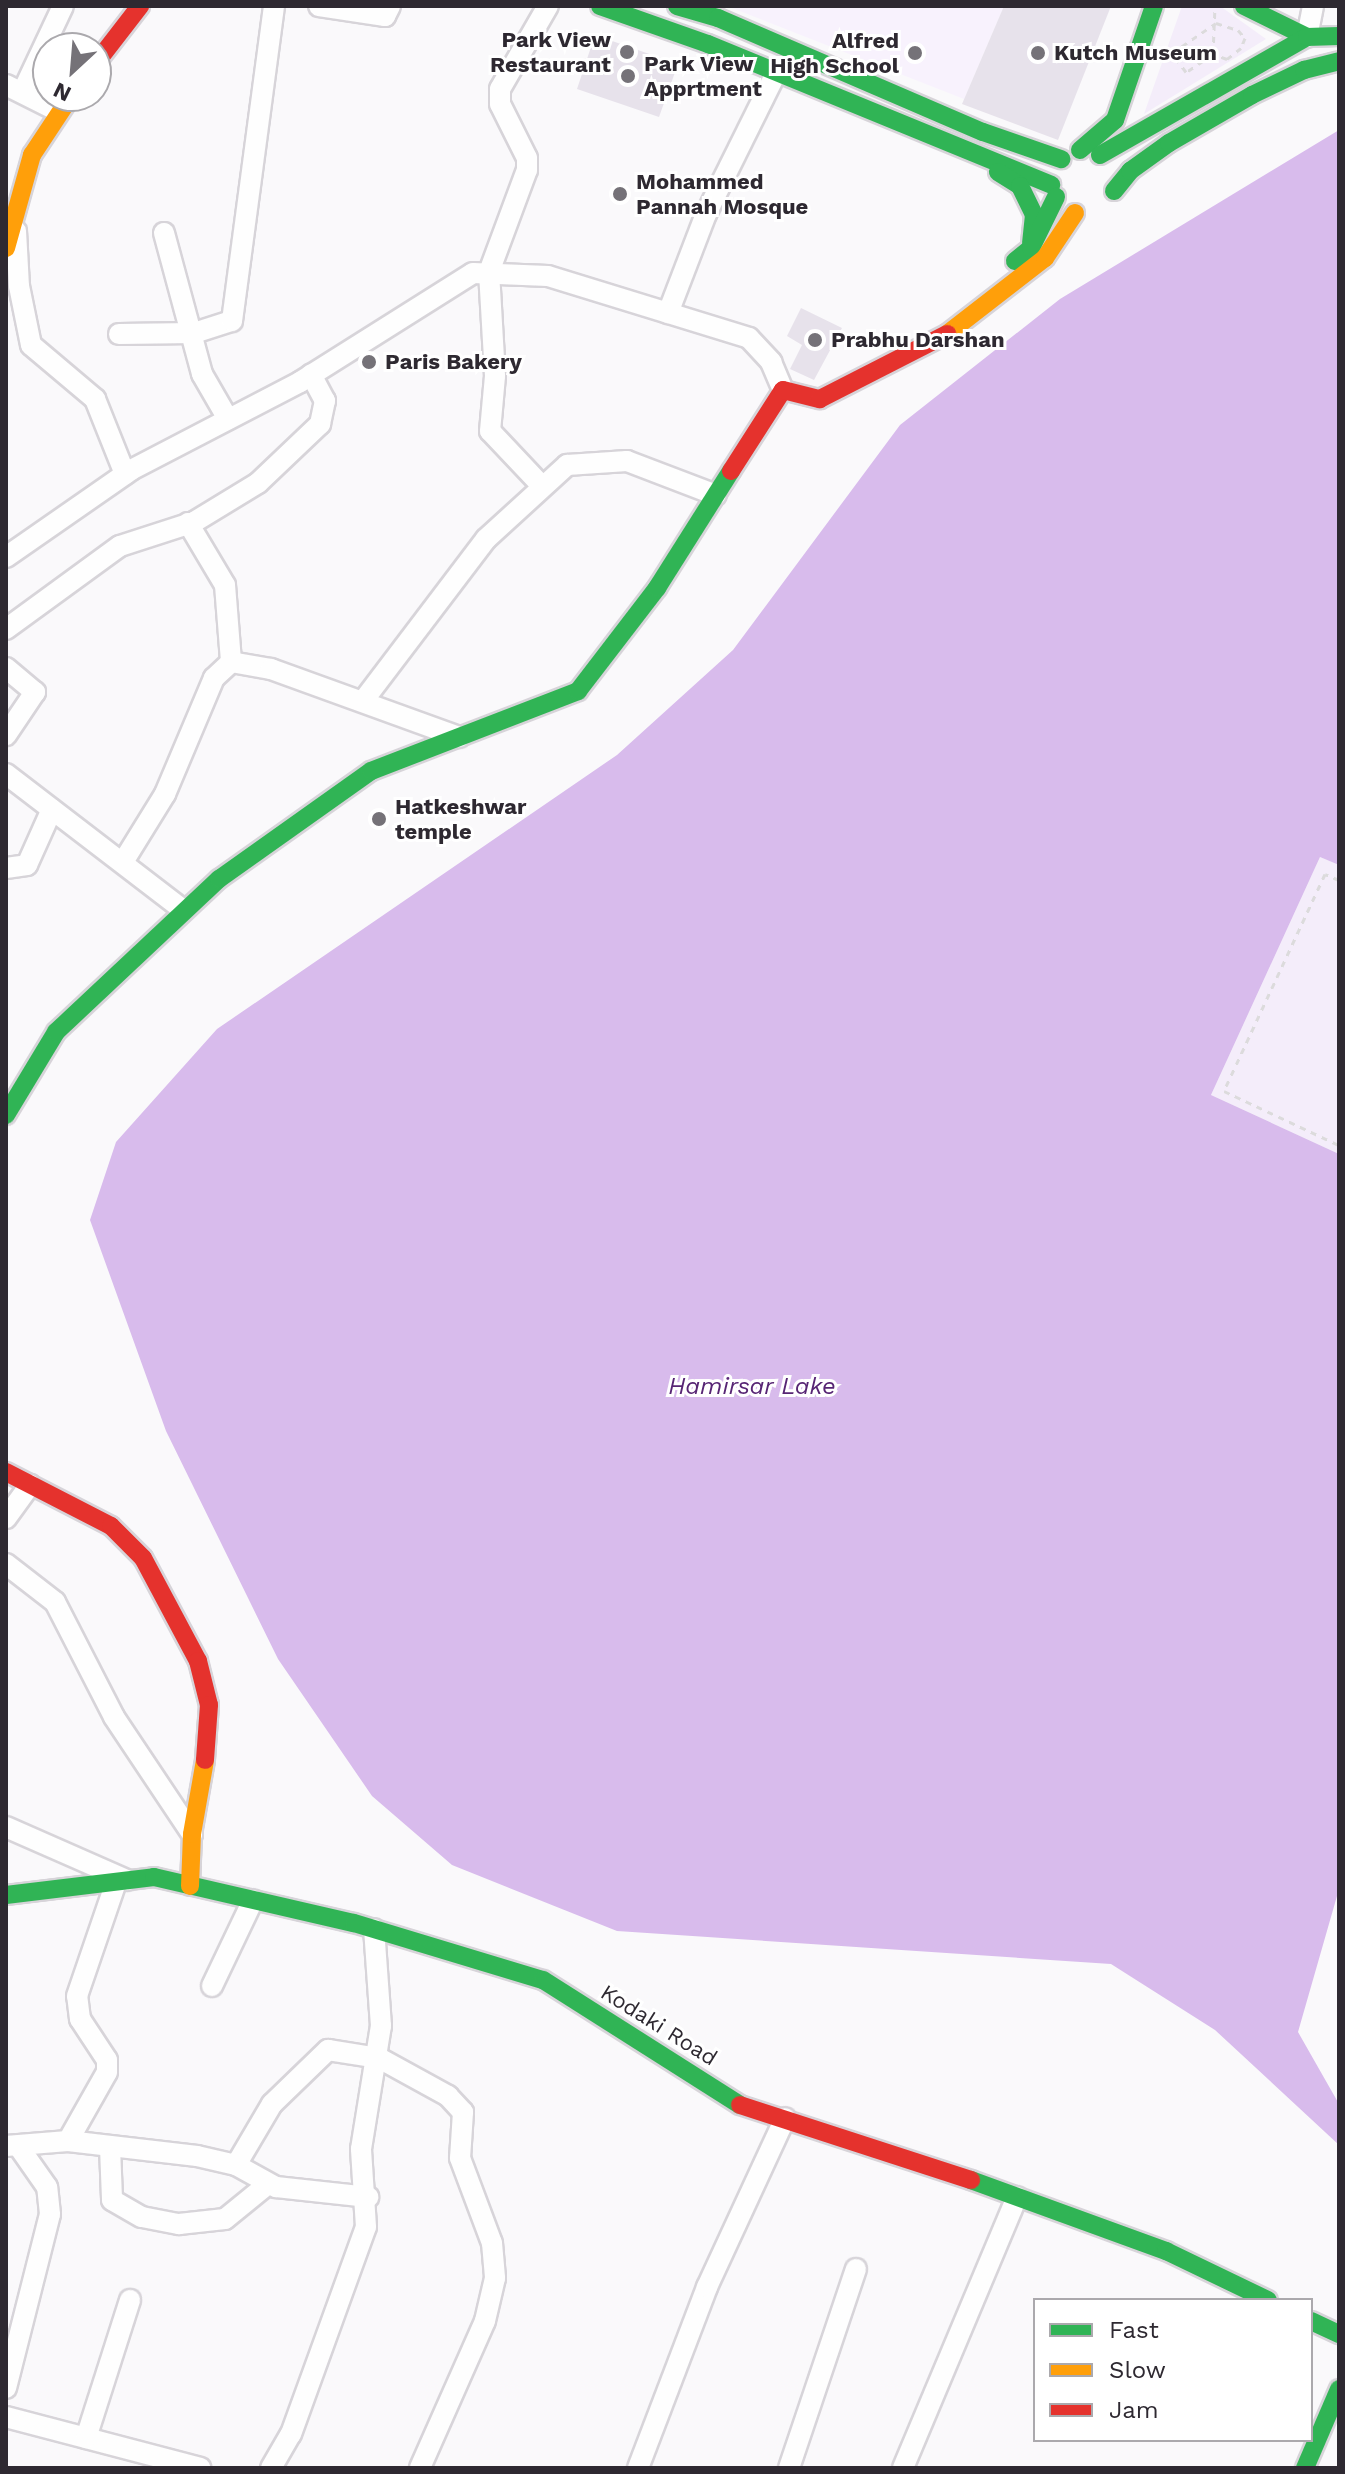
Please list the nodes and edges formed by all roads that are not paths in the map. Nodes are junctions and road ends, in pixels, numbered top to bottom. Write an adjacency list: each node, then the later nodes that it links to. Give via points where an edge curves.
1 (63, 6): 17 (street)
2 (140, 6): 14 (street)
3 (274, 6): 32 (street, via 232,321)
4 (319, 6): 5 (street, via 385,16)
5 (390, 6)
6 (548, 6): 30 (street, via 500,89 500,104 527,158 527,170)
7 (600, 6): 16 (street)
8 (677, 6): 22 (street, via 718,18 983,132)
9 (1154, 6): 19 (street, via 1115,120)
10 (1244, 6): 13 (street)
11 (1313, 6): 13 (street)
12 (1339, 36): 13 (street)
13 (1307, 37): 20 (street)
14 (112, 42)
15 (1339, 61): 24 (street, via 1304,70 1252,95 1169,143 1130,171)
16 (776, 73): 21 (street); 31 (street, via 706,214)
17 (15, 88)
18 (59, 112): 26 (street, via 32,155)
19 (1080, 150): 20 (street); 22 (street)
20 (1100, 155): 24 (street, via 1113,171)
21 (973, 157): 23 (street); 29 (street, via 1020,186 1034,215)
22 (1061, 159): 23 (street)
23 (1054, 191): 25 (street); 29 (street)
24 (1114, 191): 25 (street, via 1099,209)
25 (1075, 213): 34 (street, via 1045,258 932,346)
26 (16, 226): 28 (street); 38 (street, via 19,286 31,345 95,399)
27 (164, 233): 32 (street)
28 (6, 248)
29 (1031, 248): 34 (street)
30 (489, 272): 31 (street, via 548,276); 35 (street, via 455,281); 39 (street, via 495,376 490,431)
31 (668, 313): 36 (street, via 749,338 771,362)
32 (194, 333): 33 (street); 37 (street, via 202,374)
33 (119, 334)
34 (891, 363): 36 (street, via 820,399)
35 (311, 375): 37 (street); 41 (street, via 326,408 320,424 258,483)
36 (783, 390): 40 (street)
37 (228, 419): 38 (street)
38 (125, 474): 42 (street)
39 (541, 485): 40 (street, via 567,465 612,460 654,468); 46 (street, via 486,539)
40 (716, 495): 48 (street, via 657,588 578,691)
41 (188, 523): 43 (street, via 120,546); 44 (street, via 225,585)
42 (6, 557)
43 (6, 629)
44 (231, 662): 46 (street, via 271,669); 51 (street, via 214,678 165,794)
45 (6, 668): 47 (street, via 35,692)
46 (363, 701): 48 (street)
47 (6, 735)
48 (459, 737): 53 (street, via 371,771)
49 (6, 774): 50 (street)
50 (52, 809): 51 (street); 52 (street, via 27,865)
51 (123, 862): 53 (street)
52 (6, 868)
53 (182, 909): 54 (street, via 56,1032)
54 (6, 1115)
55 (6, 1472): 56 (street)
56 (30, 1485): 57 (street); 60 (street, via 111,1526 143,1558 174,1608 198,1661 209,1705 208,1746)
57 (6, 1518)
58 (6, 1564): 60 (street, via 55,1602 114,1717)
59 (6, 1827): 61 (street)
60 (192, 1834): 62 (street)
61 (122, 1881): 62 (street, Kodaki Road, via 154,1877); 63 (street, Kodaki Road); 69 (street, via 77,1996 80,2019 107,2060 107,2072)
62 (190, 1886): 64 (street, Kodaki Road)
63 (6, 1895)
64 (253, 1900): 65 (street, Kodaki Road); 66 (street)
65 (374, 1929): 67 (street); 68 (street, Kodaki Road, via 543,1980 740,2105)
66 (212, 1986)
67 (379, 2058): 72 (street, via 335,2048 322,2053 272,2104); 74 (street, via 361,2149); 92 (street, via 460,2106 465,2119 460,2158 492,2243 495,2278 485,2321)
68 (785, 2118): 75 (street, Kodaki Road); 93 (street, via 707,2287)
69 (68, 2141): 70 (street); 71 (street)
70 (13, 2147): 85 (street, via 47,2187 50,2214)
71 (110, 2147): 72 (street); 73 (street, via 112,2200 142,2217 179,2224 225,2219)
72 (236, 2165): 73 (street)
73 (268, 2184): 74 (street, via 298,2192)
74 (368, 2197): 91 (street, via 366,2227 335,2321 291,2434)
75 (1017, 2197): 76 (street, Kodaki Road); 95 (street)
76 (1166, 2251): 78 (street, Kodaki Road); 79 (street)
77 (856, 2269): 94 (street)
78 (1264, 2298)
79 (1280, 2298)
80 (130, 2300): 88 (street)
81 (1313, 2312): 83 (street)
82 (1313, 2322): 84 (street)
83 (1339, 2322)
84 (1339, 2334)
85 (6, 2388)
86 (1339, 2389): 96 (street)
87 (6, 2417): 88 (street)
88 (86, 2438): 90 (street)
89 (1339, 2438): 97 (street)
90 (190, 2467)
91 (271, 2468)
92 (420, 2468)
93 (638, 2468)
94 (789, 2468)
95 (903, 2468)
96 (1305, 2468)
97 (1327, 2468)

